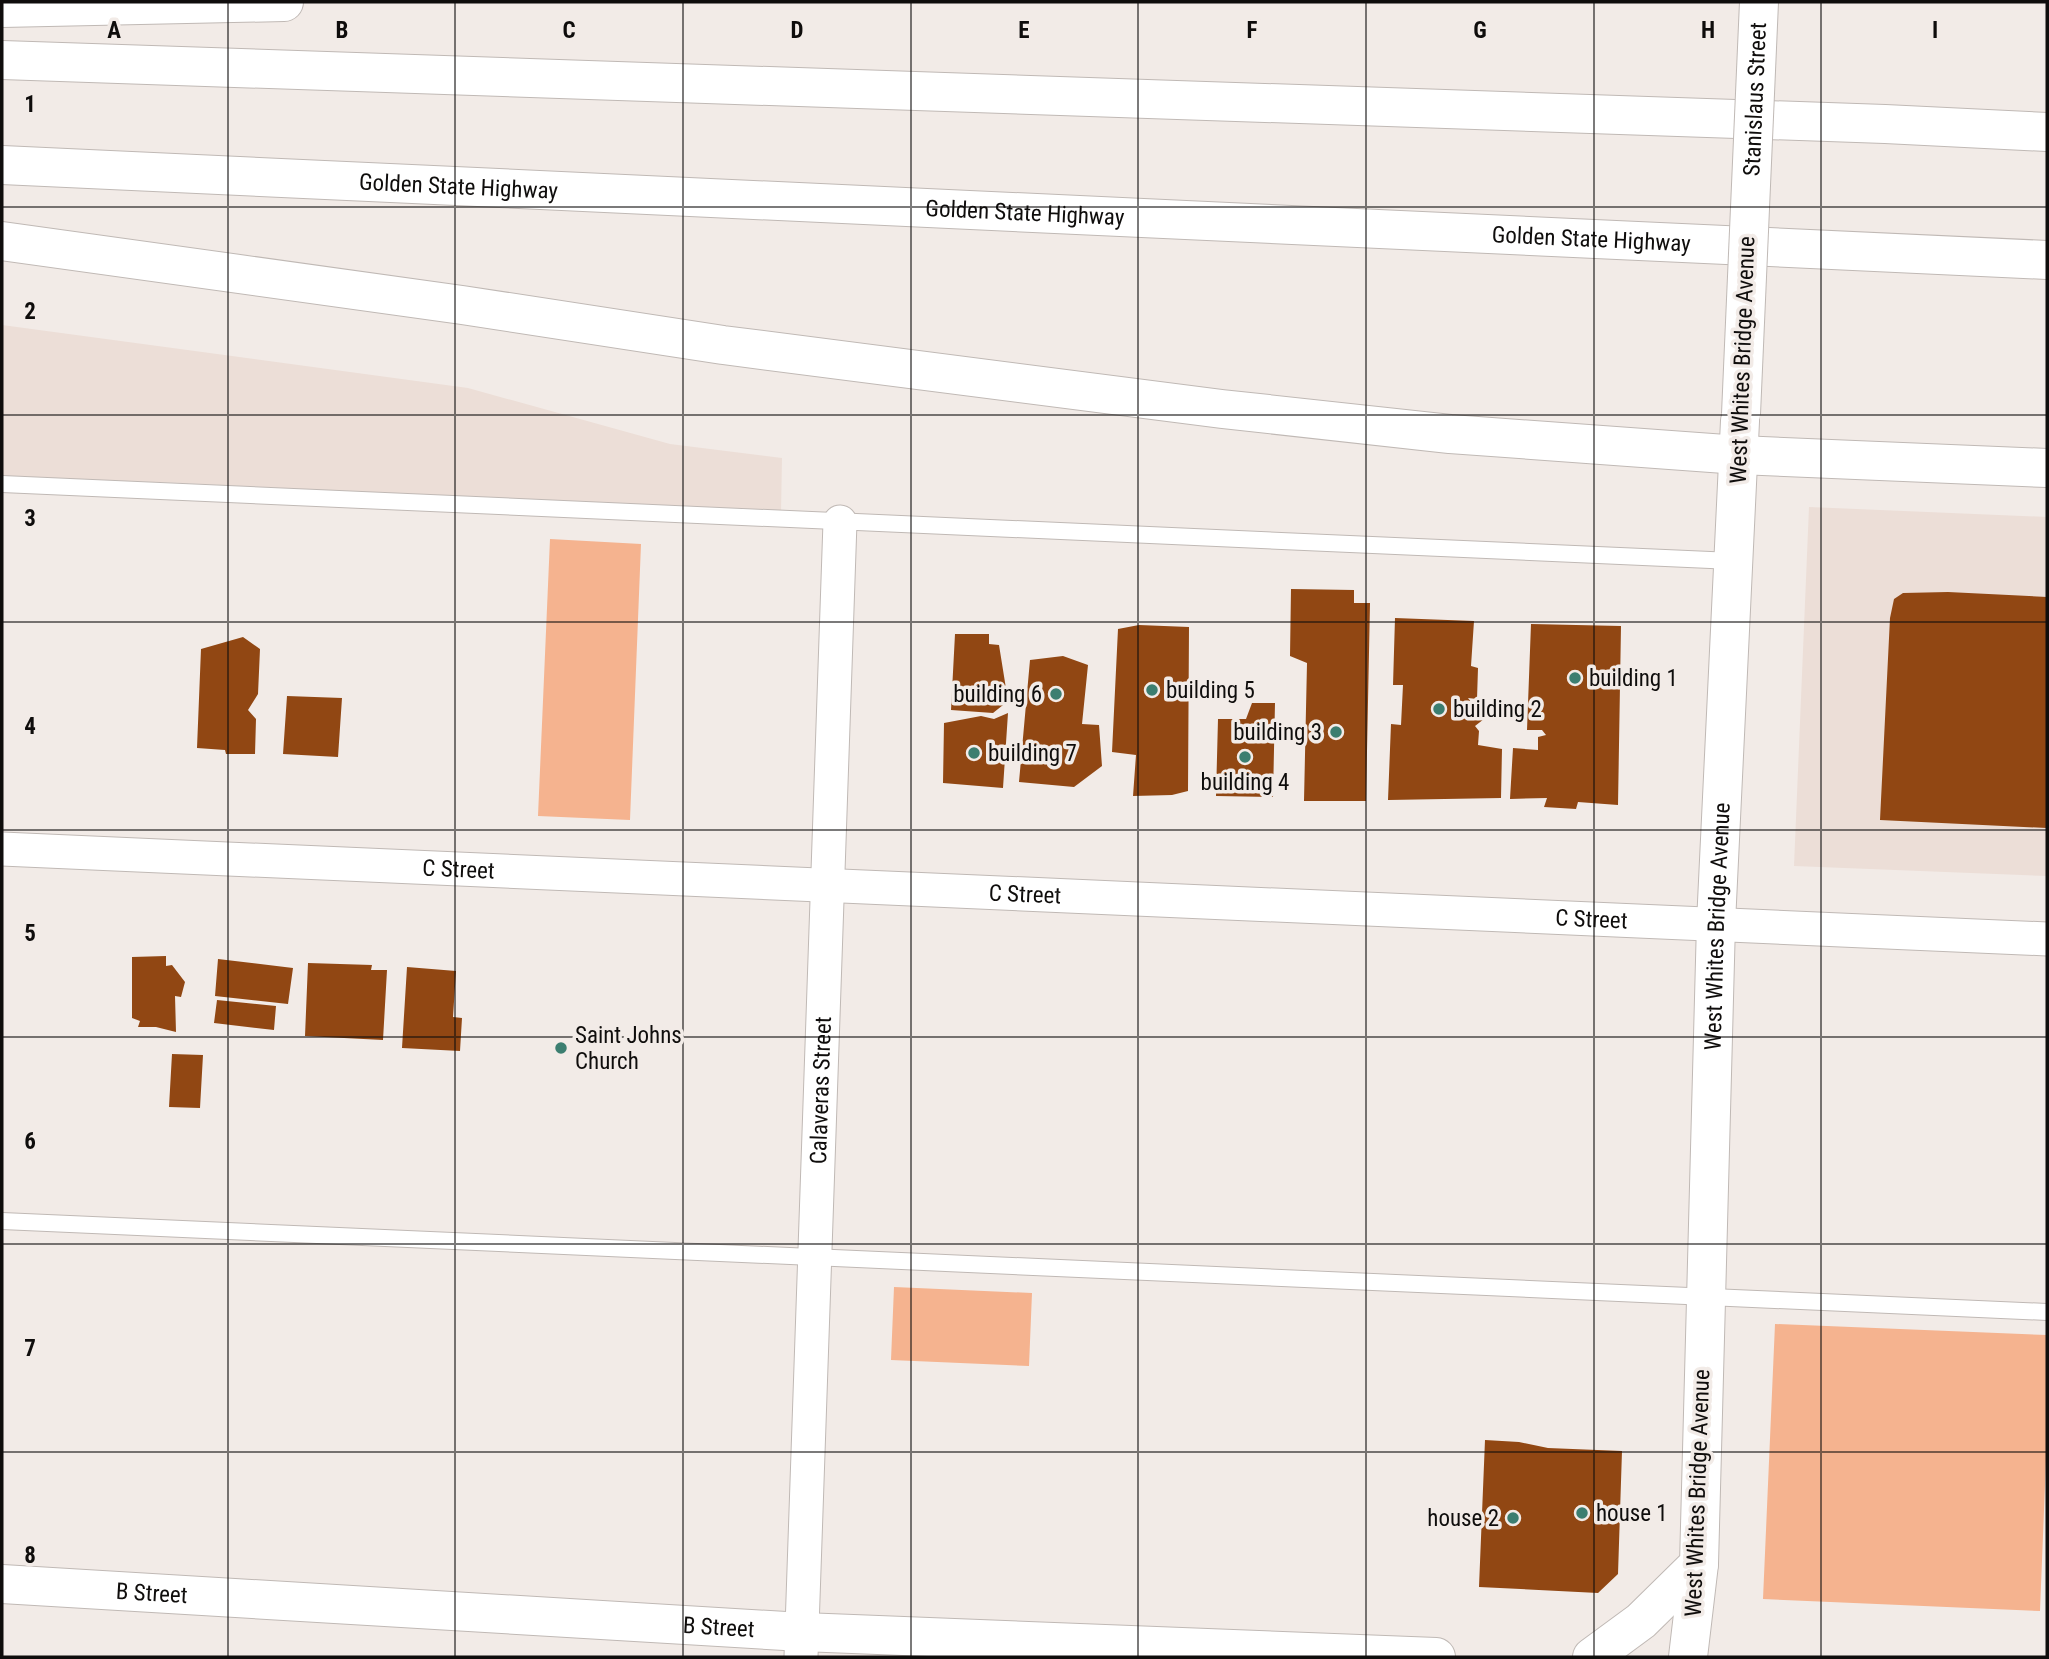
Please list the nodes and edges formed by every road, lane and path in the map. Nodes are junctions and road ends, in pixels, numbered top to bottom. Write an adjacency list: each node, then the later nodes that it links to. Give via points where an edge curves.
1 (284, 2): 3 (main road)
2 (1759, 2): 9 (main road, Stanislaus Street, bridge)
3 (2, 8)
4 (2, 60): 6 (main road)
5 (2047, 122): 6 (main road)
6 (1885, 124): 7 (main road)
7 (2047, 132)
8 (2, 164): 11 (main road, Golden State Highway)
9 (1749, 195): 14 (main road, West Whites Bridge Avenue, bridge)
10 (2, 241): 14 (main road, via 723,345 1222,409 1450,434)
11 (1913, 254): 12 (main road, Golden State Highway); 13 (main road)
12 (2047, 260)
13 (2047, 271)
14 (1739, 456): 15 (main road); 18 (main road, West Whites Bridge Avenue)
15 (2047, 468)
16 (2, 484): 17 (lane)
17 (839, 522): 18 (lane); 20 (street, Calaveras Street)
18 (1733, 561): 21 (main road, West Whites Bridge Avenue)
19 (2, 849): 20 (street, C Street)
20 (827, 885): 21 (street, C Street); 24 (street, Calaveras Street)
21 (1716, 923): 22 (street, C Street); 25 (main road, West Whites Bridge Avenue)
22 (2047, 939)
23 (2, 1222): 24 (lane)
24 (815, 1258): 25 (lane); 29 (street, Calaveras Street)
25 (1705, 1296): 26 (lane); 27 (main road, West Whites Bridge Avenue)
26 (2047, 1312)
27 (1699, 1564): 31 (main road, via 1641,1621); 32 (main road, West Whites Bridge Avenue)
28 (2, 1584): 29 (main road, B Street)
29 (802, 1645): 30 (main road, B Street)
30 (1436, 1657)
31 (1592, 1657)
32 (1688, 1657)

